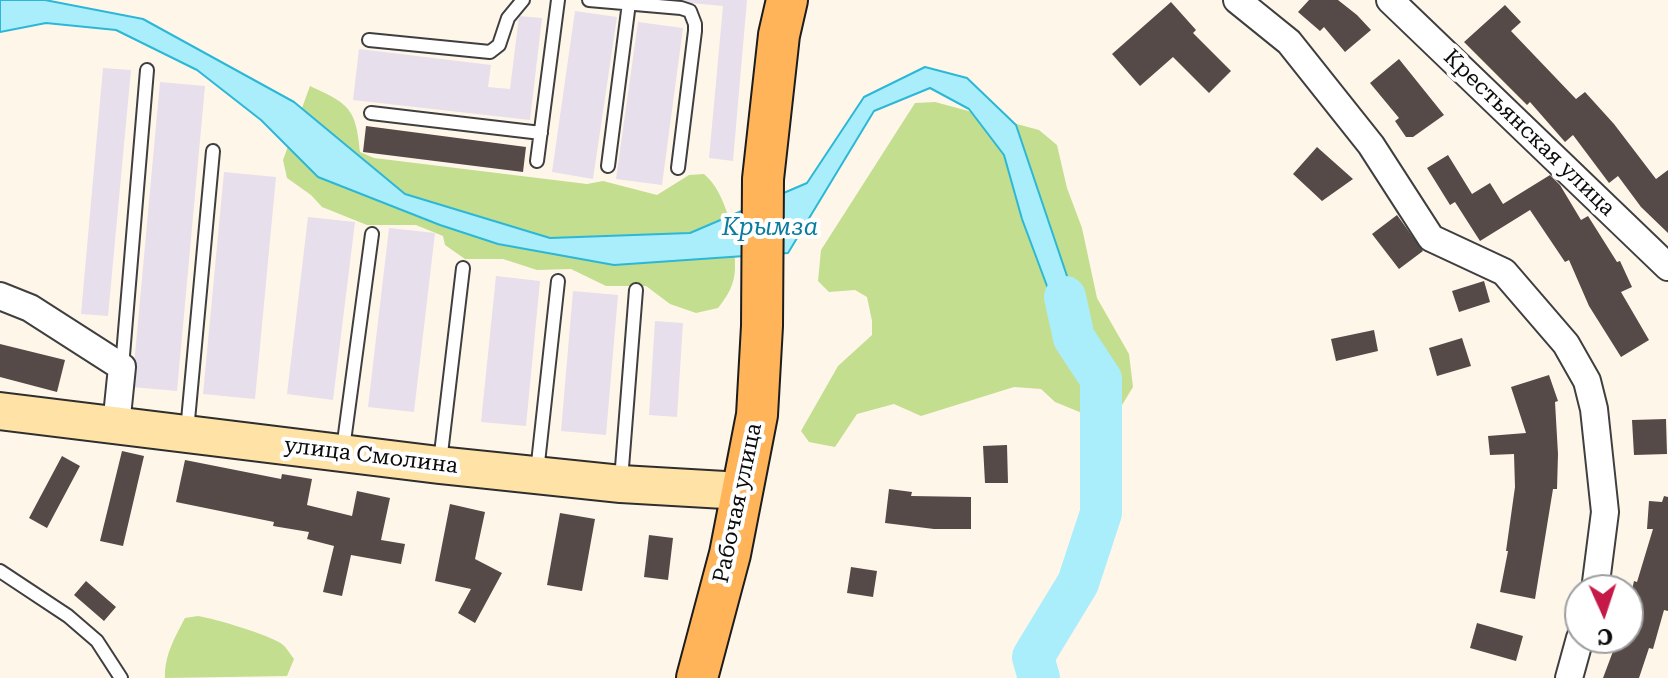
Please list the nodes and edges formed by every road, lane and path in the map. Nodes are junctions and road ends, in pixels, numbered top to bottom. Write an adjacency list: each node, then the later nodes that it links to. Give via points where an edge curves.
1 (523, 0): 8 (lane, via 490,52)
2 (558, 0): 11 (lane)
3 (589, 0): 7 (lane)
4 (787, 0): 30 (main road, Рабочая улица, via 763,179 757,415)
5 (1237, 0): 32 (street, via 1289,42 1371,145 1431,238 1504,272 1566,344 1587,381 1594,409 1605,512)
6 (1390, 0): 17 (street, Крестьянская улица)
7 (629, 3): 14 (lane); 15 (lane, via 681,8 690,11 695,24)
8 (369, 40)
9 (147, 70): 22 (lane)
10 (371, 113): 11 (lane)
11 (541, 133): 13 (lane)
12 (213, 151): 25 (lane)
13 (537, 161)
14 (608, 166)
15 (678, 168)
16 (372, 234): 26 (lane)
17 (1668, 267)
18 (463, 268): 27 (lane)
19 (558, 281): 28 (lane)
20 (636, 290): 29 (lane)
21 (0, 296): 22 (street, via 30,308)
22 (122, 367): 24 (street)
23 (0, 411): 24 (street, улица Смолина)
24 (116, 426): 25 (street, улица Смолина)
25 (187, 434): 26 (street, улица Смолина)
26 (343, 453): 27 (street, улица Смолина)
27 (439, 465): 28 (street, улица Смолина)
28 (536, 475): 29 (street, улица Смолина)
29 (621, 484): 30 (street, улица Смолина)
30 (742, 491): 35 (main road, Рабочая улица)
31 (0, 571): 34 (lane, via 97,641)
32 (1597, 574)
33 (1576, 654): 36 (street)
34 (121, 678)
35 (697, 678)
36 (1569, 678)

